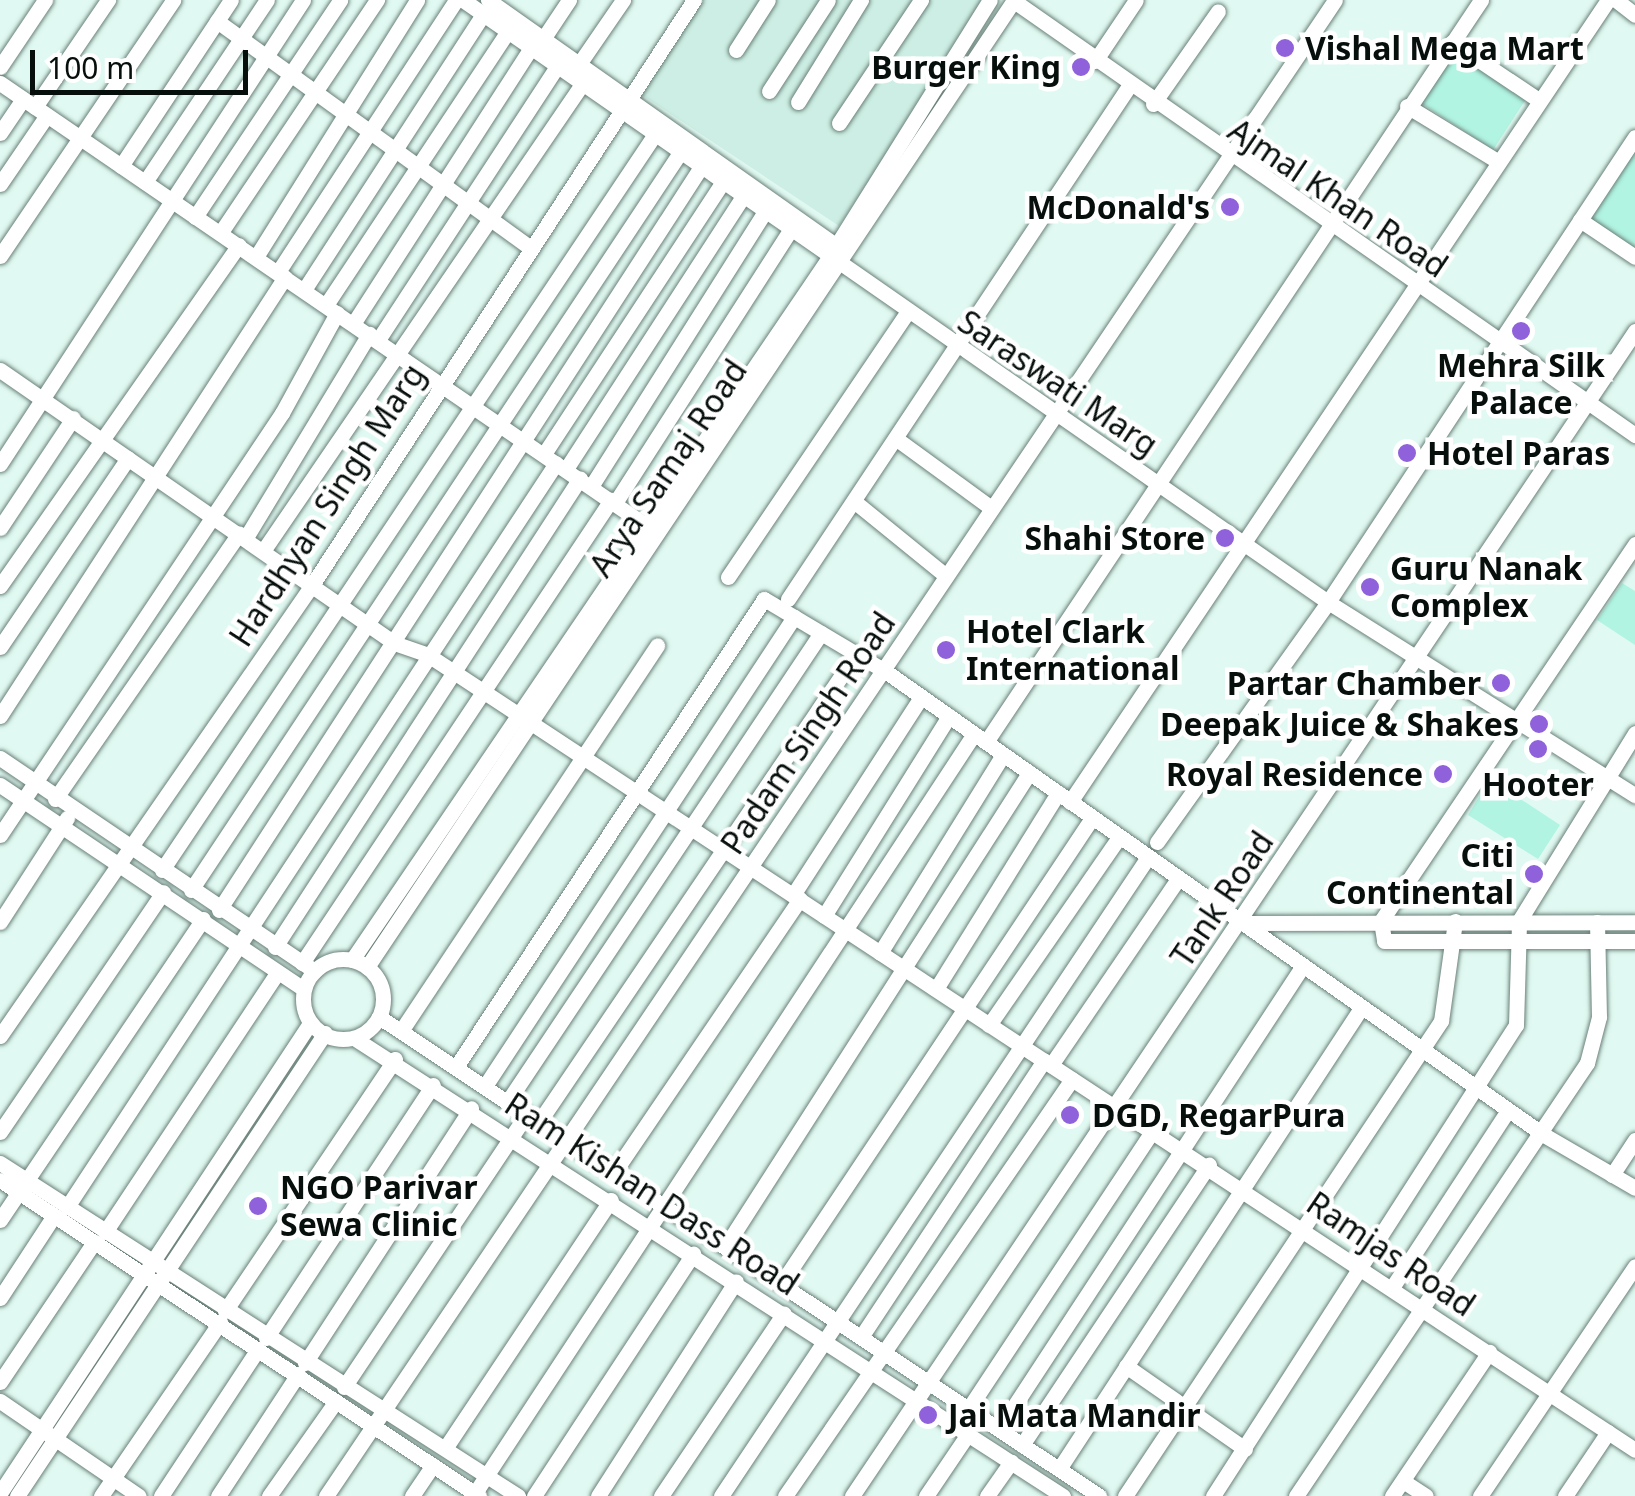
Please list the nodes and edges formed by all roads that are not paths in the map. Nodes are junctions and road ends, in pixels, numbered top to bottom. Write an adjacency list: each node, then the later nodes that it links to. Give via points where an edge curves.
1 (45, 0): 38 (street)
2 (108, 0): 50 (street)
3 (173, 0): 57 (street)
4 (231, 0): 28 (street)
5 (267, 0): 30 (street)
6 (302, 0): 34 (street)
7 (340, 0): 39 (street)
8 (377, 0): 44 (street)
9 (417, 0): 51 (street)
10 (459, 0): 25 (street, Saraswati Marg); 53 (street)
11 (520, 0): 29 (street)
12 (569, 0): 32 (street)
13 (624, 0): 36 (street)
14 (694, 0): 48 (street, Hardhyan Singh Marg)
15 (768, 0): 33 (street)
16 (828, 0): 43 (street)
17 (861, 0): 46 (street)
18 (921, 0): 52 (street)
19 (990, 0): 82 (street)
20 (1014, 0): 35 (street, Ajmal Khan Road); 82 (street, Arya Samaj Road)
21 (1136, 0): 35 (street)
22 (1335, 0): 60 (street, Padam Singh Road)
23 (1481, 0): 31 (street)
24 (1612, 0): 27 (street); 45 (street)
25 (486, 7): 29 (street, Saraswati Marg); 58 (street)
26 (1218, 11): 47 (street)
27 (1635, 15)
28 (217, 21): 30 (street); 62 (street)
29 (509, 24): 32 (street, Saraswati Marg); 63 (street)
30 (241, 40): 34 (street); 65 (street)
31 (1452, 42): 45 (street); 49 (street)
32 (537, 44): 36 (street, Saraswati Marg); 37 (street, Saraswati Marg); 68 (street)
33 (736, 50)
34 (266, 56): 39 (street); 70 (street)
35 (1095, 62): 42 (street, Ajmal Khan Road)
36 (580, 64): 48 (street, Saraswati Marg)
37 (557, 66): 41 (street, Saraswati Marg); 71 (street)
38 (0, 67)
39 (290, 73): 44 (street); 73 (street)
40 (0, 83): 50 (street)
41 (582, 84): 48 (street, Saraswati Marg); 74 (street)
42 (1129, 86): 47 (street, Ajmal Khan Road); 94 (street)
43 (769, 90)
44 (315, 93): 51 (street); 78 (street)
45 (1537, 99): 61 (street)
46 (798, 102)
47 (1153, 104): 60 (street, Ajmal Khan Road)
48 (623, 105): 55 (street, Saraswati Marg); 80 (street, Hardhyan Singh Marg); 82 (street, Saraswati Marg, via 821,231)
49 (1407, 106): 61 (street); 76 (street)
50 (35, 107): 54 (street); 57 (street); 67 (street)
51 (341, 114): 53 (street); 83 (street)
52 (839, 123)
53 (370, 132): 58 (street); 85 (street)
54 (0, 133)
55 (655, 134): 59 (street, Saraswati Marg); 100 (street)
56 (1635, 137): 75 (street)
57 (81, 139): 62 (street); 81 (street)
58 (394, 148): 63 (street); 87 (street)
59 (679, 154): 64 (street, Saraswati Marg); 103 (street)
60 (1229, 156): 76 (street, Ajmal Khan Road); 101 (street, Padam Singh Road)
61 (1497, 161): 86 (street)
62 (121, 166): 65 (street)
63 (419, 167): 68 (street); 88 (street)
64 (700, 167): 66 (street, Saraswati Marg); 106 (street)
65 (144, 182): 70 (street)
66 (723, 182): 69 (street, Saraswati Marg); 110 (street)
67 (0, 184)
68 (441, 185): 71 (street); 90 (street)
69 (744, 196): 72 (street, Saraswati Marg); 110 (street)
70 (170, 200): 73 (street); 98 (street)
71 (466, 202): 74 (street); 92 (street)
72 (765, 211): 77 (street, Saraswati Marg); 110 (street)
73 (195, 217): 78 (street)
74 (491, 218): 80 (street); 95 (street)
75 (1580, 220): 84 (street); 93 (street)
76 (1325, 222): 86 (street, Ajmal Khan Road); 112 (street)
77 (790, 230): 82 (street, Saraswati Marg); 113 (street)
78 (221, 232): 79 (street)
79 (239, 244): 83 (street); 105 (street)
80 (529, 247): 97 (street, Hardhyan Singh Marg)
81 (0, 256)
82 (837, 256): 89 (street, Saraswati Marg); 118 (street, Arya Samaj Road)
83 (256, 257): 85 (street)
84 (1635, 257)
85 (282, 275): 87 (street); 111 (street)
86 (1412, 281): 93 (street, Ajmal Khan Road); 120 (street)
87 (304, 290): 88 (street)
88 (332, 309): 90 (street); 116 (street)
89 (906, 314): 94 (street, Saraswati Marg); 124 (street)
90 (353, 324): 92 (street)
91 (1635, 332): 99 (street, Tank Road)
92 (373, 337): 95 (street); 119 (street)
93 (1494, 338): 99 (street, Ajmal Khan Road); 128 (street)
94 (960, 350): 101 (street, Saraswati Marg); 107 (street)
95 (401, 355): 97 (street); 122 (street)
96 (0, 370): 98 (street, Ramjas Road)
97 (440, 385): 100 (street); 125 (street, Hardhyan Singh Marg)
98 (43, 400): 102 (street, Ramjas Road); 109 (street)
99 (1588, 402): 104 (street, Ajmal Khan Road); 138 (street, Tank Road)
100 (476, 407): 103 (street); 129 (street)
101 (1052, 412): 112 (street, Saraswati Marg); 115 (street, Padam Singh Road)
102 (73, 418): 105 (street, Ramjas Road); 117 (street)
103 (499, 424): 106 (street); 131 (street)
104 (1635, 435)
105 (101, 436): 108 (street, Ramjas Road); 126 (street)
106 (524, 440): 110 (street); 133 (street)
107 (898, 440): 114 (street); 115 (street)
108 (128, 458): 111 (street, Ramjas Road); 135 (street)
109 (0, 464)
110 (567, 470): 113 (street); 137 (street); 140 (street)
111 (155, 477): 116 (street, Ramjas Road); 143 (street)
112 (1158, 484): 120 (street, Saraswati Marg); 148 (street)
113 (613, 501): 118 (street); 141 (street)
114 (855, 502): 123 (street); 127 (street)
115 (990, 508): 123 (street, Padam Singh Road)
116 (210, 516): 119 (street, Ramjas Road); 155 (street)
117 (0, 528)
118 (652, 529): 145 (street, Arya Samaj Road)
119 (242, 536): 122 (street, Ramjas Road); 159 (street)
120 (1242, 543): 128 (street, Saraswati Marg); 158 (street)
121 (1635, 544): 146 (street)
122 (264, 551): 125 (street, Ramjas Road)
123 (946, 576): 139 (street, Padam Singh Road)
124 (728, 577)
125 (312, 585): 129 (street, Ramjas Road); 168 (street, Hardhyan Singh Marg)
126 (0, 586)
127 (788, 599)
128 (1328, 602): 138 (street, Saraswati Marg); 167 (street)
129 (340, 605): 131 (street, Ramjas Road); 173 (street)
130 (794, 617): 132 (street); 156 (street, via 764,600); 161 (street)
131 (367, 624): 133 (street, Ramjas Road); 175 (street)
132 (821, 633): 136 (street); 164 (street)
133 (394, 643): 137 (street, Ramjas Road); 178 (street)
134 (657, 645): 151 (street)
135 (0, 647)
136 (856, 654): 139 (street); 169 (street)
137 (428, 656): 140 (street, Ramjas Road); 188 (street)
138 (1415, 660): 146 (street, Saraswati Marg); 187 (street, Tank Road)
139 (885, 672): 142 (street); 172 (street, Padam Singh Road)
140 (453, 673): 141 (street, Ramjas Road); 195 (street)
141 (482, 693): 145 (street, Ramjas Road); 198 (street)
142 (921, 696): 144 (street); 177 (street)
143 (0, 716)
144 (949, 716): 148 (street); 179 (street)
145 (522, 722): 151 (street, Ramjas Road); 197 (street, Arya Samaj Road)
146 (1516, 726): 153 (street, Saraswati Marg); 181 (street)
147 (1635, 733): 153 (street)
148 (980, 738): 149 (street); 189 (street)
149 (1004, 755): 152 (street); 196 (street)
150 (0, 758): 155 (street)
151 (581, 758): 156 (street, Ramjas Road); 209 (street)
152 (1029, 773): 158 (street); 200 (street)
153 (1606, 776): 157 (street, Saraswati Marg); 183 (street)
154 (0, 784): 155 (street)
155 (29, 792): 159 (street); 163 (street); 165 (street)
156 (636, 795): 161 (street, Ramjas Road); 217 (street)
157 (1635, 795)
158 (1064, 798): 162 (street); 203 (street)
159 (54, 799): 160 (street)
160 (71, 810): 163 (street); 168 (street)
161 (666, 813): 164 (street, Ramjas Road); 220 (street)
162 (1092, 818): 166 (street); 204 (street)
163 (62, 826): 171 (street); 184 (street)
164 (691, 830): 169 (street, Ramjas Road); 222 (street)
165 (0, 835)
166 (1119, 837): 170 (street); 208 (street)
167 (1157, 842)
168 (126, 847): 171 (street, Hardhyan Singh Marg); 173 (street)
169 (720, 849): 172 (street, Ramjas Road); 226 (street)
170 (1148, 857): 174 (street); 213 (street)
171 (116, 862): 176 (street); 211 (street, Hardhyan Singh Marg)
172 (750, 866): 177 (street, Ramjas Road); 231 (street, Padam Singh Road)
173 (162, 870): 175 (street)
174 (1178, 879): 187 (street); 216 (street)
175 (191, 890): 178 (street)
176 (163, 892): 180 (street); 228 (street)
177 (796, 897): 179 (street, Ramjas Road); 237 (street)
178 (219, 910): 188 (street)
179 (824, 916): 189 (street, Ramjas Road)
180 (204, 920): 193 (street); 240 (street)
181 (1381, 921): 182 (street); 187 (street); 192 (street, via 1384,941)
182 (1456, 921): 183 (street); 192 (street)
183 (1520, 921): 185 (street); 190 (street)
184 (0, 922)
185 (1597, 922): 186 (street); 191 (street)
186 (1635, 922)
187 (1241, 923): 199 (street); 223 (street, Tank Road)
188 (247, 928): 193 (street); 195 (street)
189 (851, 933): 196 (street, Ramjas Road); 244 (street)
190 (1521, 940): 191 (street); 192 (street); 221 (street, via 1516,1026)
191 (1598, 940): 194 (street); 229 (street, via 1595,1042)
192 (1454, 941): 214 (street, via 1448,998)
193 (237, 942): 201 (street); 245 (street)
194 (1635, 942)
195 (276, 947): 198 (street)
196 (880, 953): 200 (street, Ramjas Road)
197 (359, 963): 198 (street); 206 (street, via 382,990)
198 (308, 967): 202 (street)
199 (1302, 968): 205 (street); 233 (street)
200 (907, 971): 203 (street, Ramjas Road); 250 (street)
201 (278, 972): 202 (street); 249 (street)
202 (304, 989): 207 (street)
203 (936, 989): 204 (street, Ramjas Road)
204 (960, 1005): 208 (street, Ramjas Road); 255 (street)
205 (1361, 1008): 214 (street); 241 (street)
206 (379, 1017): 209 (street, Ram Kishan Dass Road); 212 (street)
207 (310, 1023): 210 (street); 254 (street)
208 (989, 1025): 213 (street, Ramjas Road)
209 (401, 1031): 217 (street, Ram Kishan Dass Road)
210 (325, 1033): 212 (street); 254 (street)
211 (0, 1036)
212 (354, 1038): 215 (street, Ram Kishan Dass Road)
213 (1019, 1044): 216 (street, Ramjas Road); 262 (street)
214 (1423, 1051): 221 (street); 247 (street)
215 (395, 1060): 219 (street, Ram Kishan Dass Road); 261 (street)
216 (1048, 1063): 218 (street, Ramjas Road); 263 (street)
217 (456, 1068): 220 (street, Ram Kishan Dass Road)
218 (1072, 1079): 223 (street, Ramjas Road); 266 (street)
219 (433, 1085): 224 (street, Ram Kishan Dass Road); 265 (street)
220 (485, 1086): 222 (street, Ram Kishan Dass Road)
221 (1480, 1090): 225 (street); 252 (street)
222 (508, 1101): 226 (street, Ram Kishan Dass Road)
223 (1114, 1107): 227 (street, Ramjas Road); 272 (street, Tank Road)
224 (471, 1108): 230 (street, Ram Kishan Dass Road); 269 (street)
225 (1508, 1110): 229 (street); 257 (street)
226 (532, 1118): 230 (street); 231 (street, Ram Kishan Dass Road)
227 (1154, 1128): 233 (street, Ramjas Road); 278 (street)
228 (0, 1132)
229 (1544, 1135): 238 (street); 259 (street)
230 (511, 1136): 234 (street, Ram Kishan Dass Road); 273 (street)
231 (567, 1139): 234 (street, Padam Singh Road); 237 (street, Ram Kishan Dass Road)
232 (1635, 1140): 238 (street)
233 (1184, 1147): 236 (street, Ramjas Road); 282 (street)
234 (552, 1161): 243 (street, Ram Kishan Dass Road); 279 (street, Padam Singh Road)
235 (0, 1164): 240 (street)
236 (1209, 1165): 241 (street, Ramjas Road); 286 (street)
237 (615, 1171): 244 (street, Ram Kishan Dass Road)
238 (1612, 1175): 242 (street)
239 (0, 1180): 240 (street)
240 (23, 1187): 245 (street); 246 (street)
241 (1242, 1187): 247 (street, Ramjas Road); 268 (street)
242 (1635, 1188)
243 (611, 1200): 248 (street, Ram Kishan Dass Road); 287 (street)
244 (670, 1207): 248 (street); 250 (street, Ram Kishan Dass Road)
245 (60, 1212): 249 (street); 258 (street)
246 (0, 1220)
247 (1301, 1227): 252 (street, Ramjas Road); 277 (street)
248 (654, 1229): 251 (street, Ram Kishan Dass Road); 293 (street)
249 (100, 1237): 254 (street); 271 (street)
250 (726, 1244): 255 (street, Ram Kishan Dass Road)
251 (693, 1254): 256 (street, Ram Kishan Dass Road); 308 (street)
252 (1366, 1266): 257 (street, Ramjas Road); 288 (street)
253 (1635, 1266): 274 (street)
254 (156, 1273): 261 (street); 281 (street); 285 (street)
255 (783, 1280): 262 (street, Ram Kishan Dass Road)
256 (736, 1281): 260 (street, Ram Kishan Dass Road); 309 (street)
257 (1393, 1286): 259 (street, Ramjas Road)
258 (0, 1298)
259 (1422, 1308): 267 (street, Ramjas Road); 320 (street)
260 (784, 1314): 264 (street, Ram Kishan Dass Road); 310 (street)
261 (223, 1317): 265 (street); 294 (street)
262 (839, 1317): 263 (street, Ram Kishan Dass Road); 264 (street)
263 (863, 1334): 266 (street, Ram Kishan Dass Road)
264 (824, 1340): 270 (street, Ram Kishan Dass Road); 311 (street)
265 (262, 1343): 269 (street); 302 (street)
266 (887, 1350): 270 (street); 272 (street, Ram Kishan Dass Road)
267 (1489, 1352): 274 (street, Ramjas Road); 295 (street)
268 (1126, 1366): 277 (street); 292 (street)
269 (302, 1369): 273 (street); 303 (street)
270 (872, 1372): 275 (street, Ram Kishan Dass Road); 312 (street)
271 (0, 1382)
272 (929, 1382): 275 (street, Tank Road); 278 (street, Ram Kishan Dass Road)
273 (340, 1394): 279 (street); 280 (street); 304 (street)
274 (1550, 1394): 283 (street, Ramjas Road); 323 (street)
275 (916, 1400): 284 (street, Ram Kishan Dass Road); 313 (street, Tank Road)
276 (0, 1401): 281 (street)
277 (1184, 1406): 288 (street); 318 (street)
278 (968, 1408): 282 (street, Ram Kishan Dass Road)
279 (383, 1409): 280 (street, Padam Singh Road); 287 (street)
280 (374, 1426): 291 (street); 305 (street, Padam Singh Road)
281 (42, 1429): 285 (street); 297 (street)
282 (999, 1429): 286 (street, Ram Kishan Dass Road)
283 (1608, 1432): 289 (street, Ramjas Road); 324 (street)
284 (968, 1434): 290 (street, Ram Kishan Dass Road); 314 (street)
285 (57, 1440): 294 (street); 299 (street)
286 (1022, 1445): 292 (street, Ram Kishan Dass Road)
287 (446, 1447): 293 (street)
288 (1244, 1449): 319 (street)
289 (1635, 1450)
290 (1011, 1462): 296 (street, Ram Kishan Dass Road); 315 (street)
291 (433, 1465): 298 (street); 306 (street)
292 (1059, 1469): 317 (street, Ram Kishan Dass Road)
293 (487, 1475): 298 (street); 307 (street)
294 (112, 1479): 300 (street); 301 (street)
295 (1402, 1480): 321 (street); 322 (street)
296 (1045, 1491): 316 (street, Ram Kishan Dass Road)
297 (0, 1493)
298 (476, 1495)
299 (17, 1496)
300 (100, 1496)
301 (140, 1496)
302 (161, 1496)
303 (218, 1496)
304 (269, 1496)
305 (326, 1496)
306 (412, 1496)
307 (518, 1496)
308 (534, 1496)
309 (598, 1496)
310 (661, 1496)
311 (721, 1496)
312 (785, 1496)
313 (852, 1496)
314 (926, 1496)
315 (987, 1496)
316 (1062, 1496)
317 (1099, 1496)
318 (1126, 1496)
319 (1214, 1496)
320 (1296, 1496)
321 (1392, 1496)
322 (1426, 1496)
323 (1480, 1496)
324 (1565, 1496)

